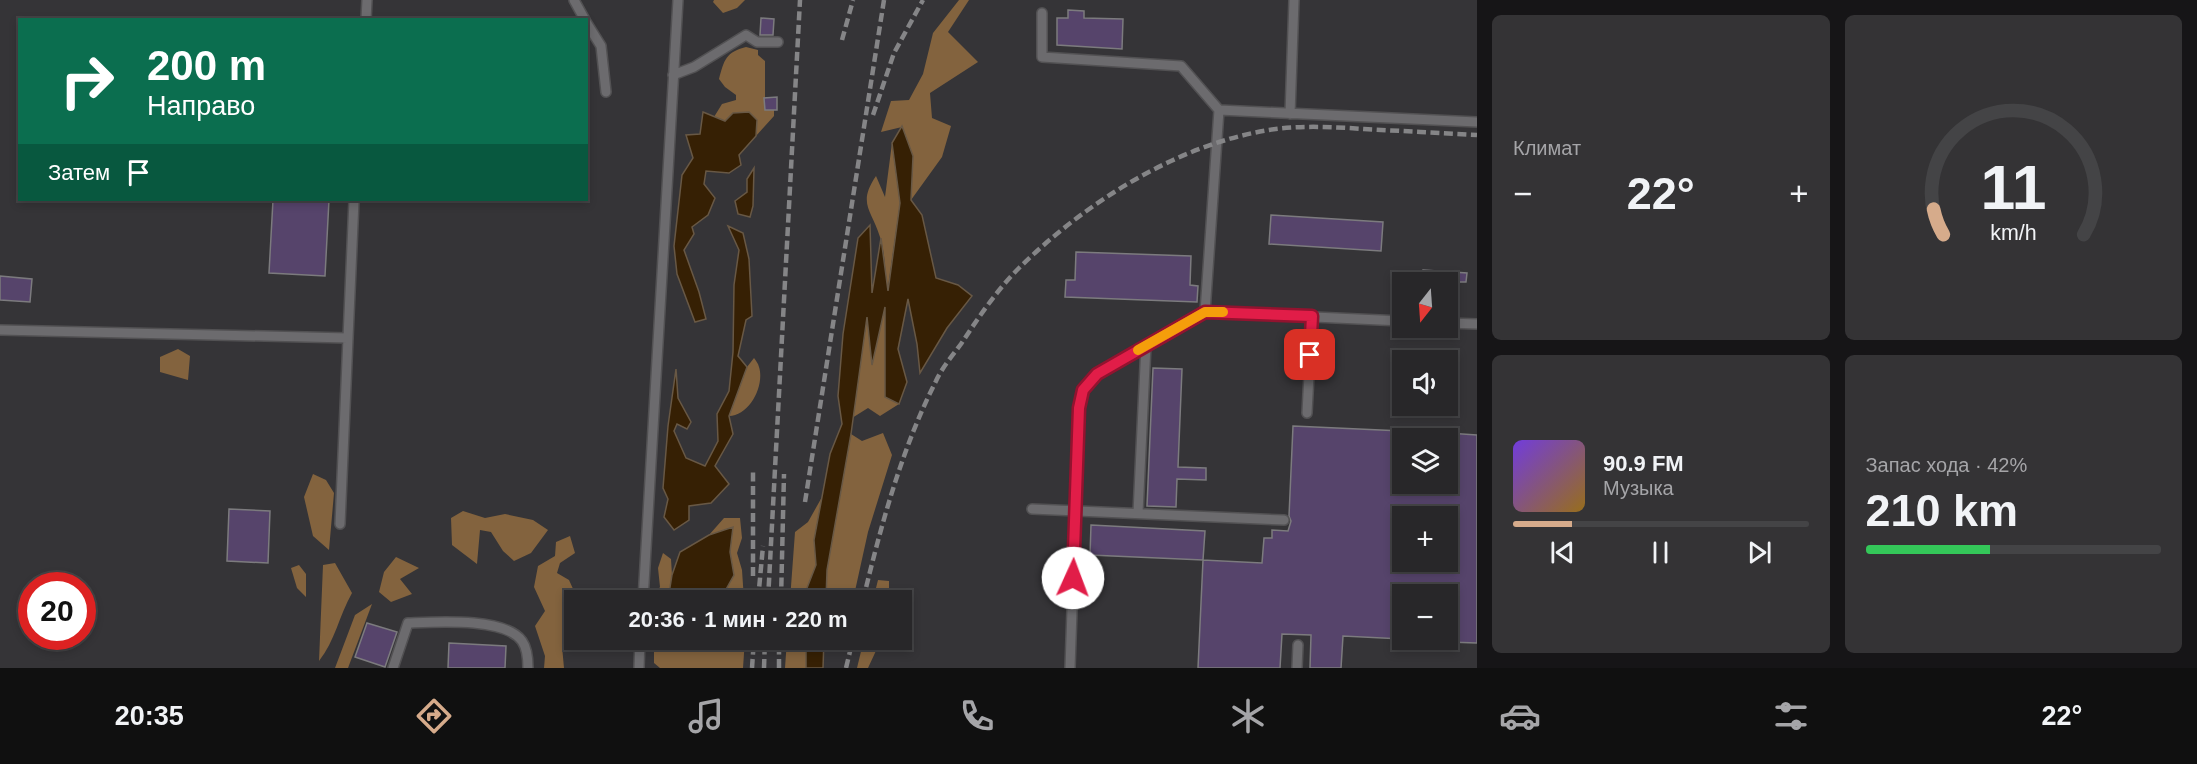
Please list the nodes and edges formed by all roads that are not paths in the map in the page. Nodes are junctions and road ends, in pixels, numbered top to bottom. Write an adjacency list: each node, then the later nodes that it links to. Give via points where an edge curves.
1 (368, 0): 6 (lane)
2 (574, 0): 7 (lane)
3 (678, 0): 10 (lane)
4 (1294, 0): 13 (lane)
5 (1042, 13): 12 (lane, via 1042,57 1181,66)
6 (366, 18)
7 (584, 18)
8 (588, 24): 11 (lane, via 601,46)
9 (778, 42): 10 (lane, via 757,42 746,35)
10 (673, 75): 30 (lane)
11 (606, 92)
12 (1219, 110): 13 (lane); 16 (lane)
13 (1290, 114): 14 (lane)
14 (1477, 122)
15 (354, 201): 22 (lane)
16 (1205, 312): 17 (lane); 23 (lane)
17 (1312, 316): 18 (lane); 24 (lane)
18 (1392, 320)
19 (1458, 323): 20 (lane)
20 (1477, 324)
21 (0, 330): 22 (lane)
22 (348, 338): 29 (lane)
23 (1146, 345): 26 (lane, via 1097,374 1083,390); 27 (lane)
24 (1307, 413)
25 (1032, 509): 26 (lane)
26 (1075, 510): 27 (lane); 36 (lane)
27 (1138, 513): 28 (lane)
28 (1284, 520)
29 (340, 524)
30 (644, 590)
31 (1298, 645): 37 (lane)
32 (640, 650): 35 (lane)
33 (393, 668): 34 (lane, via 408,623 455,622 503,628 521,640 529,658)
34 (528, 668)
35 (639, 668)
36 (1070, 668)
37 (1297, 668)

